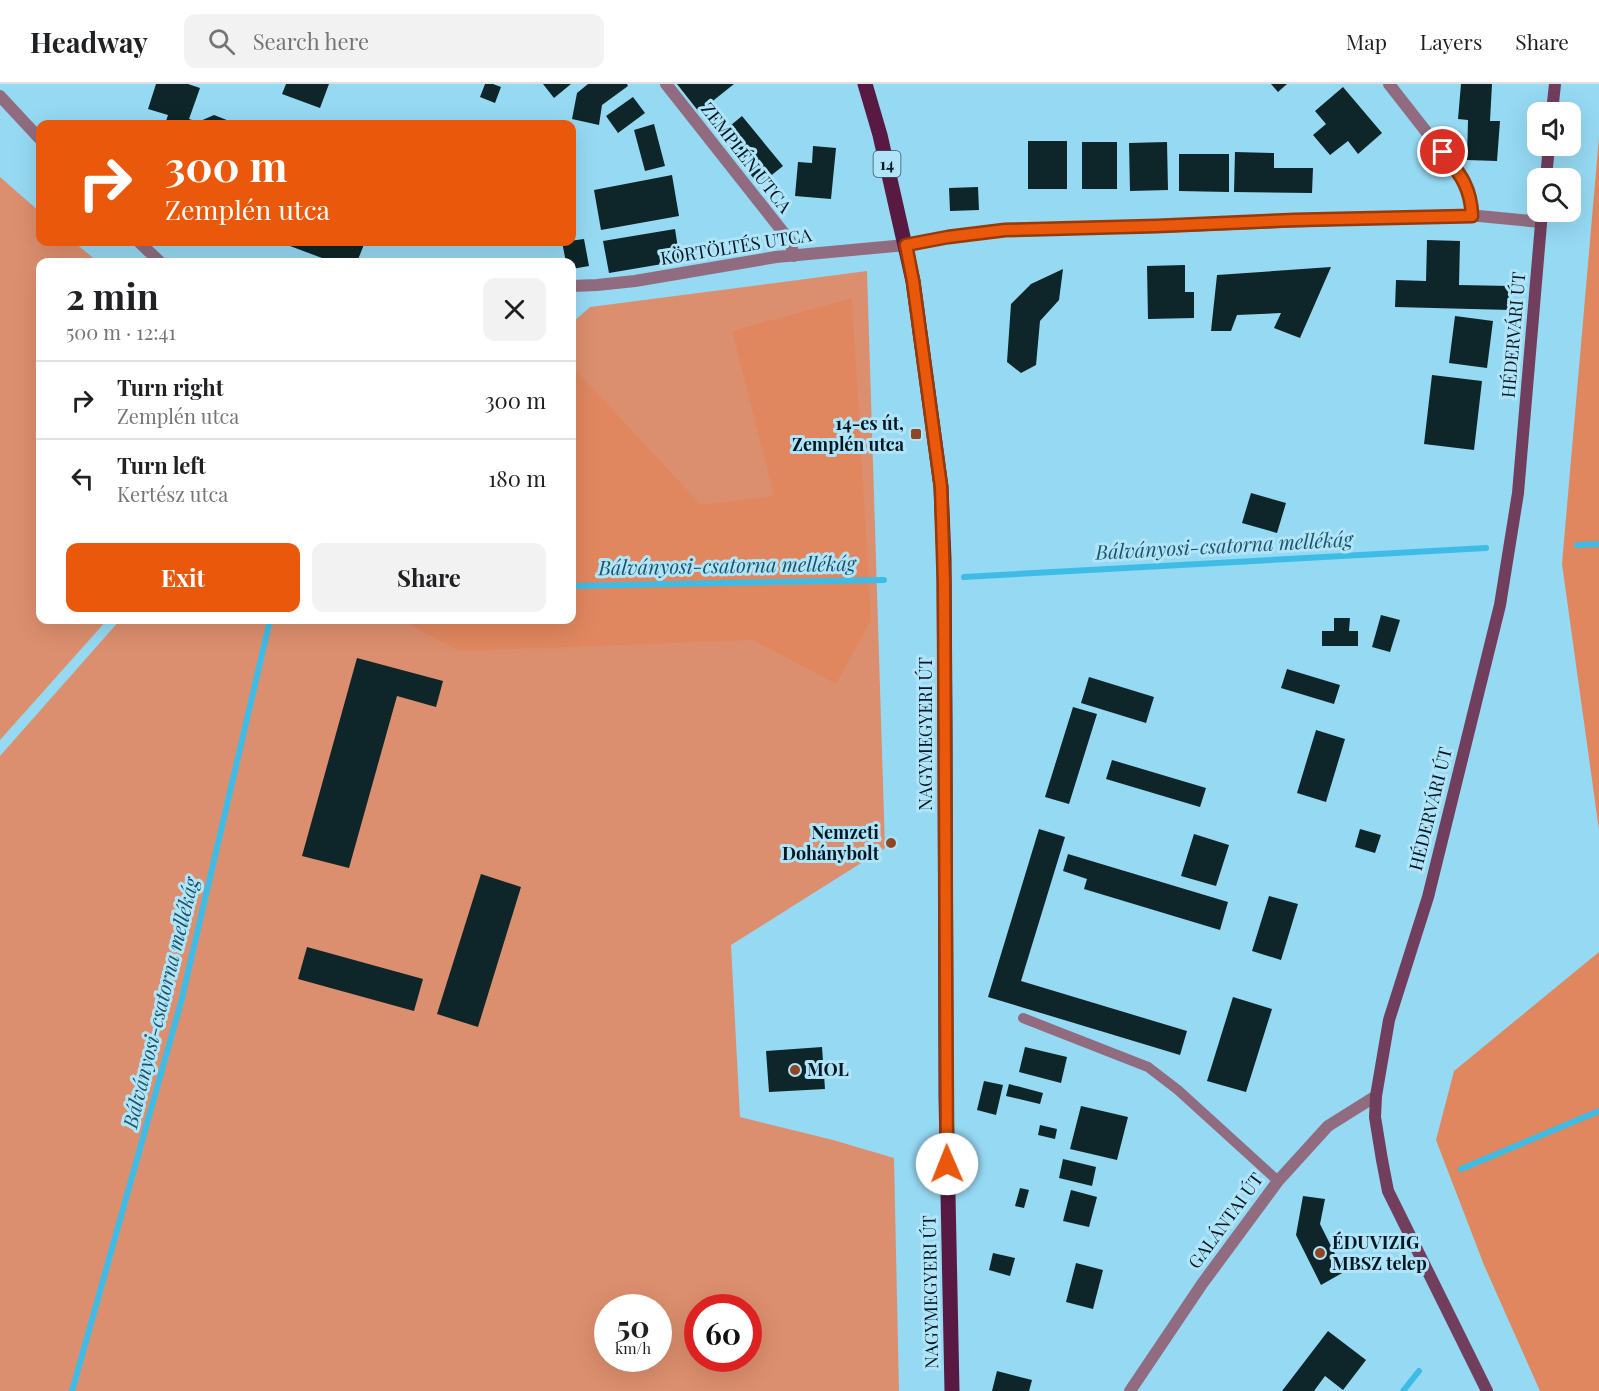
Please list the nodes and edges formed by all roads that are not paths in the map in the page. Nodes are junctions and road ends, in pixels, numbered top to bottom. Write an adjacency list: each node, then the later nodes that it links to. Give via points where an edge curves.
1 (666, 84): 13 (street, ZEMPLÉN UTCA, via 790,241)
2 (865, 84): 11 (main road, NAGYMEGYERI ÚT / 14)
3 (1389, 84): 8 (street, via 1464,180)
4 (1555, 84): 6 (street)
5 (0, 96): 7 (street)
6 (1553, 102)
7 (36, 135)
8 (1472, 216): 9 (street); 11 (street, via 1005,230)
9 (1527, 218)
10 (1542, 222): 17 (street, HÉDERVÁRI ÚT, via 1518,493 1500,604 1428,897 1389,1020)
11 (906, 245): 13 (street, KÖRTÖLTÉS UTCA); 19 (main road, NAGYMEGYERI ÚT / 14, via 941,487 944,549 946,1096)
12 (143, 246): 14 (street)
13 (794, 255): 15 (street, KÖRTÖLTÉS UTCA, via 635,281)
14 (156, 258)
15 (576, 286)
16 (1023, 1018): 18 (lane, via 1148,1067)
17 (1376, 1096): 18 (street, GALÁNTAI ÚT, via 1328,1126); 21 (street, HÉDERVÁRI ÚT, via 1375,1117 1388,1191)
18 (1278, 1181): 20 (street, GALÁNTAI ÚT)
19 (952, 1391)
20 (1130, 1391)
21 (1487, 1391)

